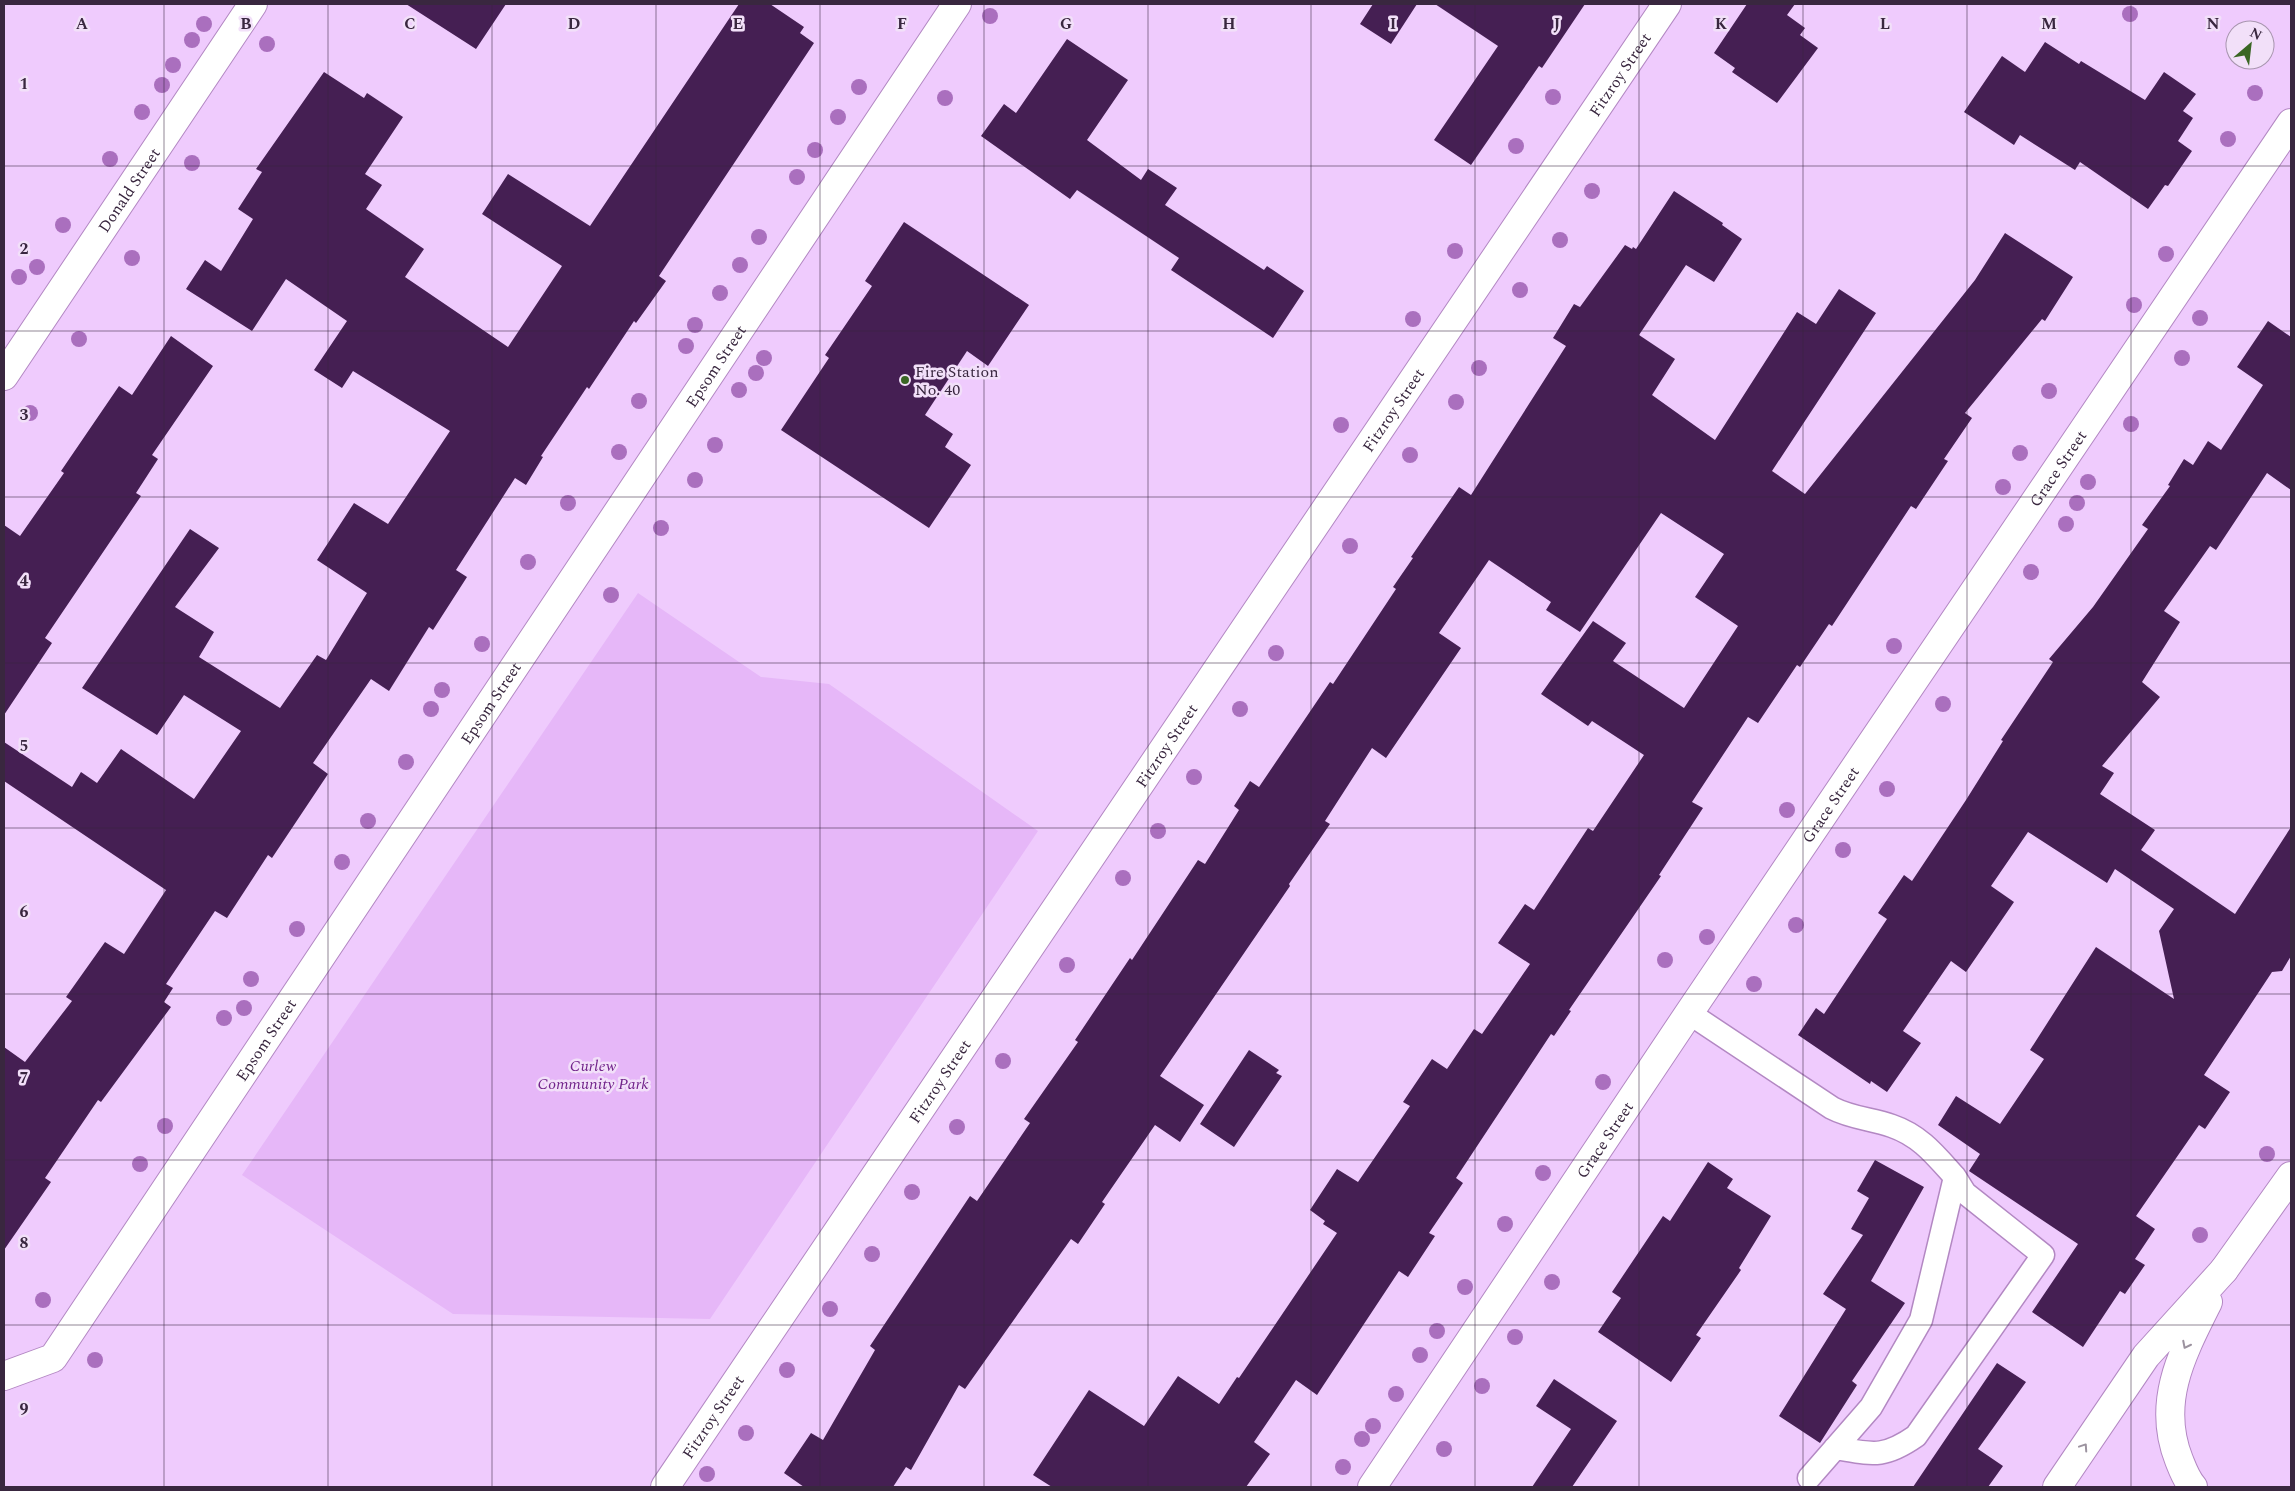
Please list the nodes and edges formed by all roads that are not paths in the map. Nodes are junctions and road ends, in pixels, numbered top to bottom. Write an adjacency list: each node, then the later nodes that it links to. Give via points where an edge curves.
1 (253, 4): 5 (main road, Donald Street)
2 (957, 4): 10 (main road, Epsom Street, via 53,1358)
3 (1667, 4): 13 (main road, Fitzroy Street)
4 (2291, 123): 6 (main road, Grace Street)
5 (4, 376)
6 (1689, 1013): 8 (lane, via 1832,1108 1846,1115 1893,1126 1926,1144); 14 (main road, Grace Street)
7 (2291, 1176): 9 (main road)
8 (1956, 1177): 11 (lane, via 1921,1320 1871,1408); 11 (lane, via 1965,1193 2043,1255 1916,1436 1898,1448 1876,1454)
9 (2224, 1270): 15 (main road, one-way to 9, via 2146,1356); 16 (main road, one-way to 16, via 2181,1354 2169,1402 2172,1444 2187,1481)
10 (4, 1376)
11 (1835, 1448): 12 (lane)
12 (1808, 1478)
13 (665, 1487)
14 (1372, 1487)
15 (2057, 1487)
16 (2193, 1487)

